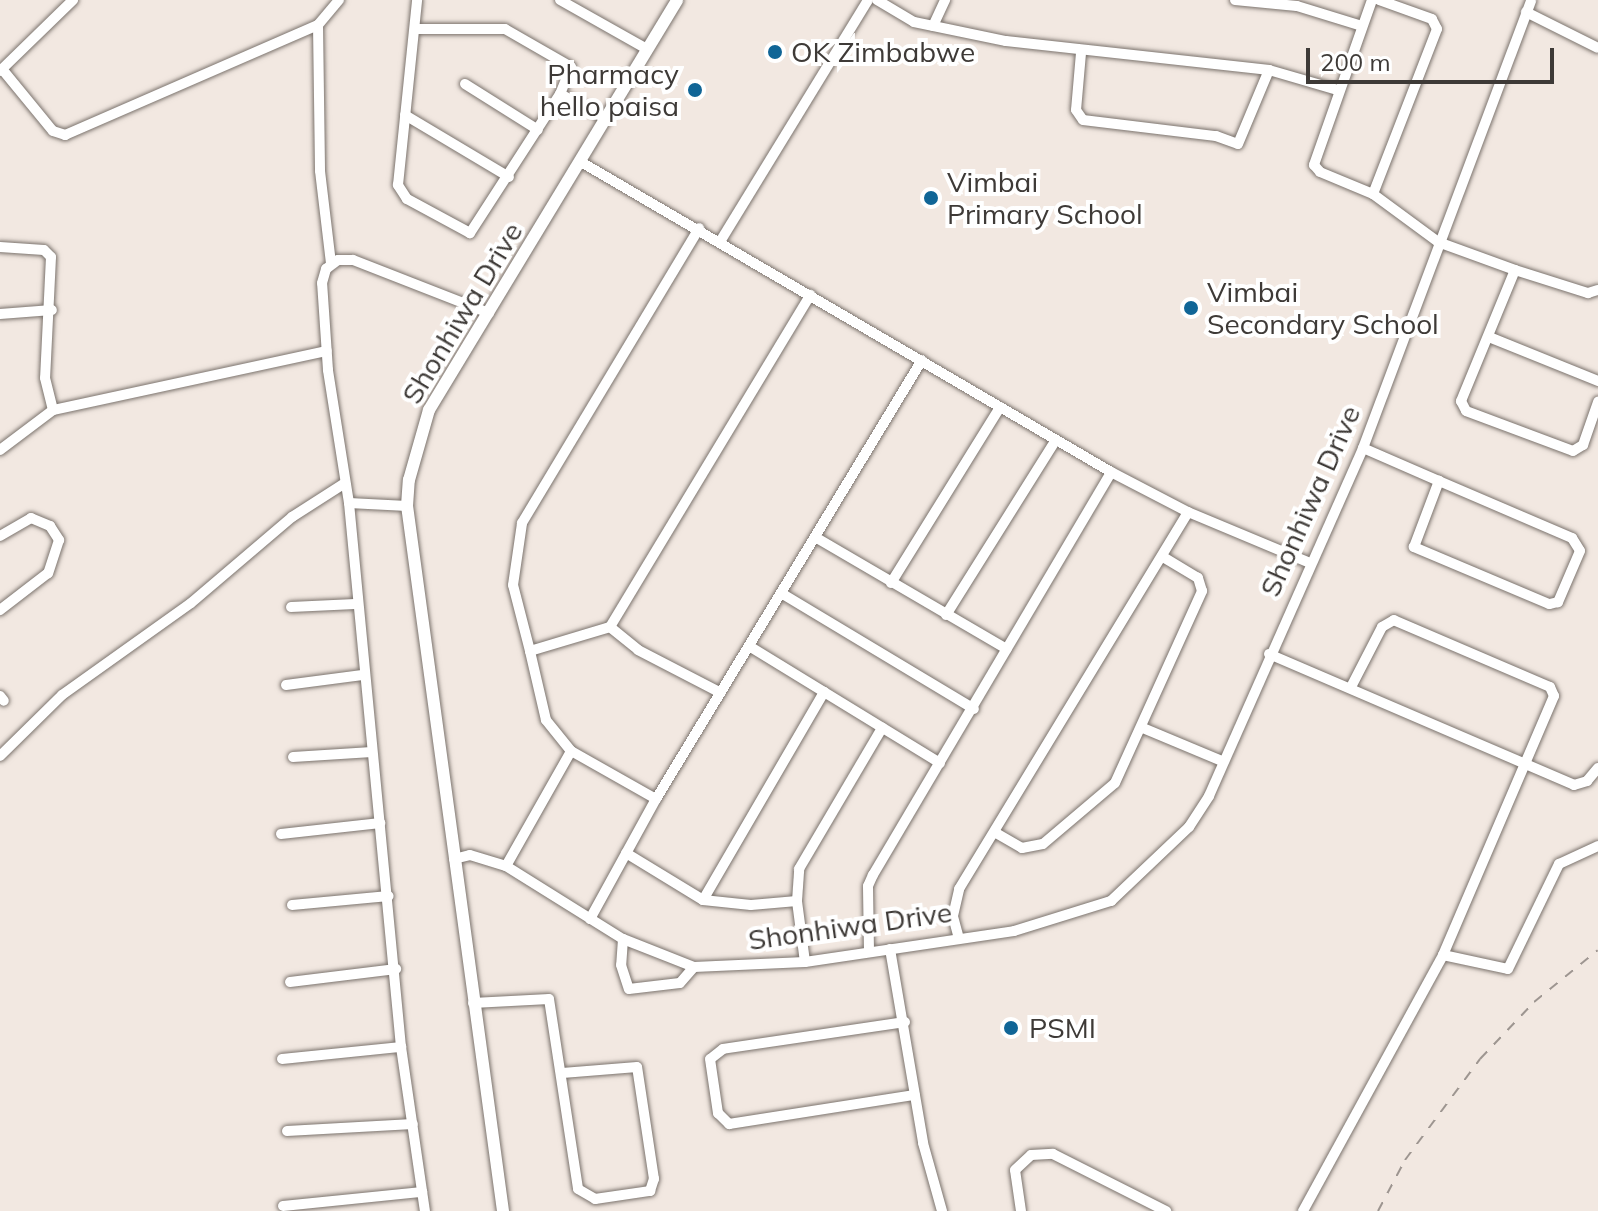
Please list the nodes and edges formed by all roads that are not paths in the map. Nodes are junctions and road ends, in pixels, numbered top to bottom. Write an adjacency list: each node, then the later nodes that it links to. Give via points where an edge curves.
1 (73, 0): 23 (street)
2 (339, 0): 16 (street)
3 (417, 0): 19 (street)
4 (560, 0): 14 (street)
5 (586, 0): 14 (street)
6 (677, 0): 21 (street, Shonhiwa Drive)
7 (868, 0): 35 (street)
8 (877, 0): 17 (street, via 914,22)
9 (945, 0): 17 (street)
10 (1235, 0): 18 (street, via 1297,6)
11 (1372, 0): 18 (street)
12 (1379, 0): 33 (street, via 1432,19 1437,29)
13 (1531, 0): 15 (street, Shonhiwa Drive)
14 (579, 11): 21 (street)
15 (1526, 12): 20 (street); 36 (street, Shonhiwa Drive)
16 (318, 25): 23 (street, via 65,135 53,131); 38 (street, via 320,171)
17 (933, 26): 22 (street)
18 (1362, 26): 26 (street)
19 (415, 29): 27 (street, via 511,31 571,67); 28 (street)
20 (1598, 48)
21 (647, 49): 29 (street, Shonhiwa Drive)
22 (1081, 53): 24 (street); 24 (street, via 1076,110 1083,120 1216,136 1238,144)
23 (1, 70)
24 (1269, 70): 26 (street)
25 (465, 84): 30 (street)
26 (1338, 90): 33 (street, via 1314,165)
27 (560, 94): 29 (street); 30 (street)
28 (405, 115): 32 (street); 32 (street, via 398,185 407,199 470,233)
29 (605, 118): 31 (street, Shonhiwa Drive)
30 (538, 130): 32 (street)
31 (581, 162): 34 (street); 43 (street, Shonhiwa Drive)
32 (509, 177)
33 (1373, 194): 36 (street)
34 (699, 228): 35 (street); 74 (street, via 522,523 513,585)
35 (721, 240): 41 (street)
36 (1438, 242): 39 (street); 53 (street, Shonhiwa Drive)
37 (0, 247): 42 (street, via 49,253)
38 (331, 263): 43 (street, via 353,260); 46 (street, via 322,283)
39 (1515, 270): 40 (street, via 1588,293); 45 (street)
40 (1598, 290)
41 (810, 295): 47 (street); 71 (street)
42 (52, 310): 44 (street); 51 (street, via 45,378)
43 (489, 313): 59 (street, Shonhiwa Drive, via 429,410 412,458)
44 (0, 314)
45 (1489, 337): 48 (street); 49 (street, via 1461,401 1466,411 1573,451 1583,445)
46 (327, 351): 51 (street); 57 (street)
47 (922, 360): 50 (street); 62 (street)
48 (1598, 381)
49 (1598, 402)
50 (1000, 407): 52 (street); 65 (street)
51 (53, 410): 54 (street)
52 (1055, 441): 55 (street); 70 (street)
53 (1363, 448): 56 (street); 64 (street, Shonhiwa Drive)
54 (0, 450)
55 (1111, 472): 60 (street); 73 (street)
56 (1439, 481): 56 (street, via 1577,543 1576,567 1558,602 1549,604 1414,547)
57 (345, 483): 58 (street); 86 (street, via 292,517 191,603 62,695)
58 (349, 503): 59 (street); 67 (street)
59 (407, 506): 98 (street, Shonhiwa Drive)
60 (1188, 512): 63 (street); 64 (street)
61 (0, 536): 69 (street, via 31,518 50,526 59,540 48,573)
62 (815, 537): 65 (street); 66 (street)
63 (1163, 557): 83 (street, via 1198,578 1202,591); 94 (street)
64 (1310, 563): 75 (street, Shonhiwa Drive)
65 (891, 583): 70 (street)
66 (781, 593): 72 (street); 81 (street)
67 (355, 604): 68 (street); 76 (street)
68 (291, 607)
69 (0, 610)
70 (946, 615): 73 (street)
71 (610, 627): 74 (street); 80 (street, via 638,650)
72 (749, 646): 79 (street); 80 (street)
73 (1007, 649): 81 (street)
74 (530, 651): 84 (street, via 546,720)
75 (1269, 654): 78 (street); 88 (street, Shonhiwa Drive)
76 (362, 675): 77 (street); 85 (street)
77 (286, 685)
78 (1352, 685): 89 (street); 89 (street, via 1382,627 1394,620 1550,687 1554,696)
79 (824, 692): 82 (street); 101 (street)
80 (721, 693): 92 (street)
81 (974, 709): 90 (street)
82 (882, 728): 90 (street); 102 (street, via 806,856)
83 (1143, 728): 88 (street); 94 (street, via 1115,783 1051,839 1022,848)
84 (571, 751): 92 (street); 99 (street)
85 (372, 752): 87 (street); 93 (street)
86 (0, 756)
87 (293, 757)
88 (1222, 761): 105 (street, Shonhiwa Drive, via 1189,827 1111,901 1014,931)
89 (1526, 762): 91 (street, via 1574,785 1587,781); 109 (street)
90 (940, 763): 108 (street, via 868,886)
91 (1598, 768)
92 (656, 799): 97 (street)
93 (380, 823): 95 (street); 100 (street)
94 (996, 833): 105 (street, via 959,889 953,916)
95 (281, 834)
96 (1598, 846): 109 (street, via 1559,864 1508,969)
97 (626, 853): 101 (street); 104 (street)
98 (454, 859): 99 (street, Shonhiwa Drive, via 470,855); 114 (street)
99 (506, 866): 104 (street, Shonhiwa Drive)
100 (389, 896): 103 (street); 112 (street)
101 (703, 900): 102 (street, via 751,905)
102 (797, 901): 110 (street)
103 (292, 905)
104 (590, 919): 106 (street, Shonhiwa Drive)
105 (958, 935): 107 (street, Shonhiwa Drive)
106 (623, 939): 111 (street, Shonhiwa Drive); 111 (street, via 621,965 629,989 680,983)
107 (890, 949): 108 (street, Shonhiwa Drive); 115 (street)
108 (869, 951): 110 (street, Shonhiwa Drive)
109 (1443, 955): 129 (street)
110 (805, 962): 111 (street, Shonhiwa Drive)
111 (694, 967)
112 (396, 969): 113 (street); 116 (street)
113 (290, 982)
114 (473, 1003): 118 (street, via 549,999); 125 (street)
115 (905, 1022): 119 (street); 119 (street, via 723,1049 710,1059 718,1113 729,1124)
116 (401, 1047): 117 (street); 120 (street)
117 (282, 1059)
118 (562, 1073): 118 (street, via 578,1189 595,1199 650,1191 654,1179 637,1067)
119 (915, 1095): 126 (street)
120 (413, 1124): 121 (street); 122 (street)
121 (287, 1131)
122 (422, 1192): 123 (street); 124 (street)
123 (283, 1206)
124 (425, 1211)
125 (503, 1211)
126 (942, 1211)
127 (1021, 1211): 128 (street, via 1015,1170 1031,1155 1053,1154)
128 (1166, 1211)
129 (1303, 1211)

